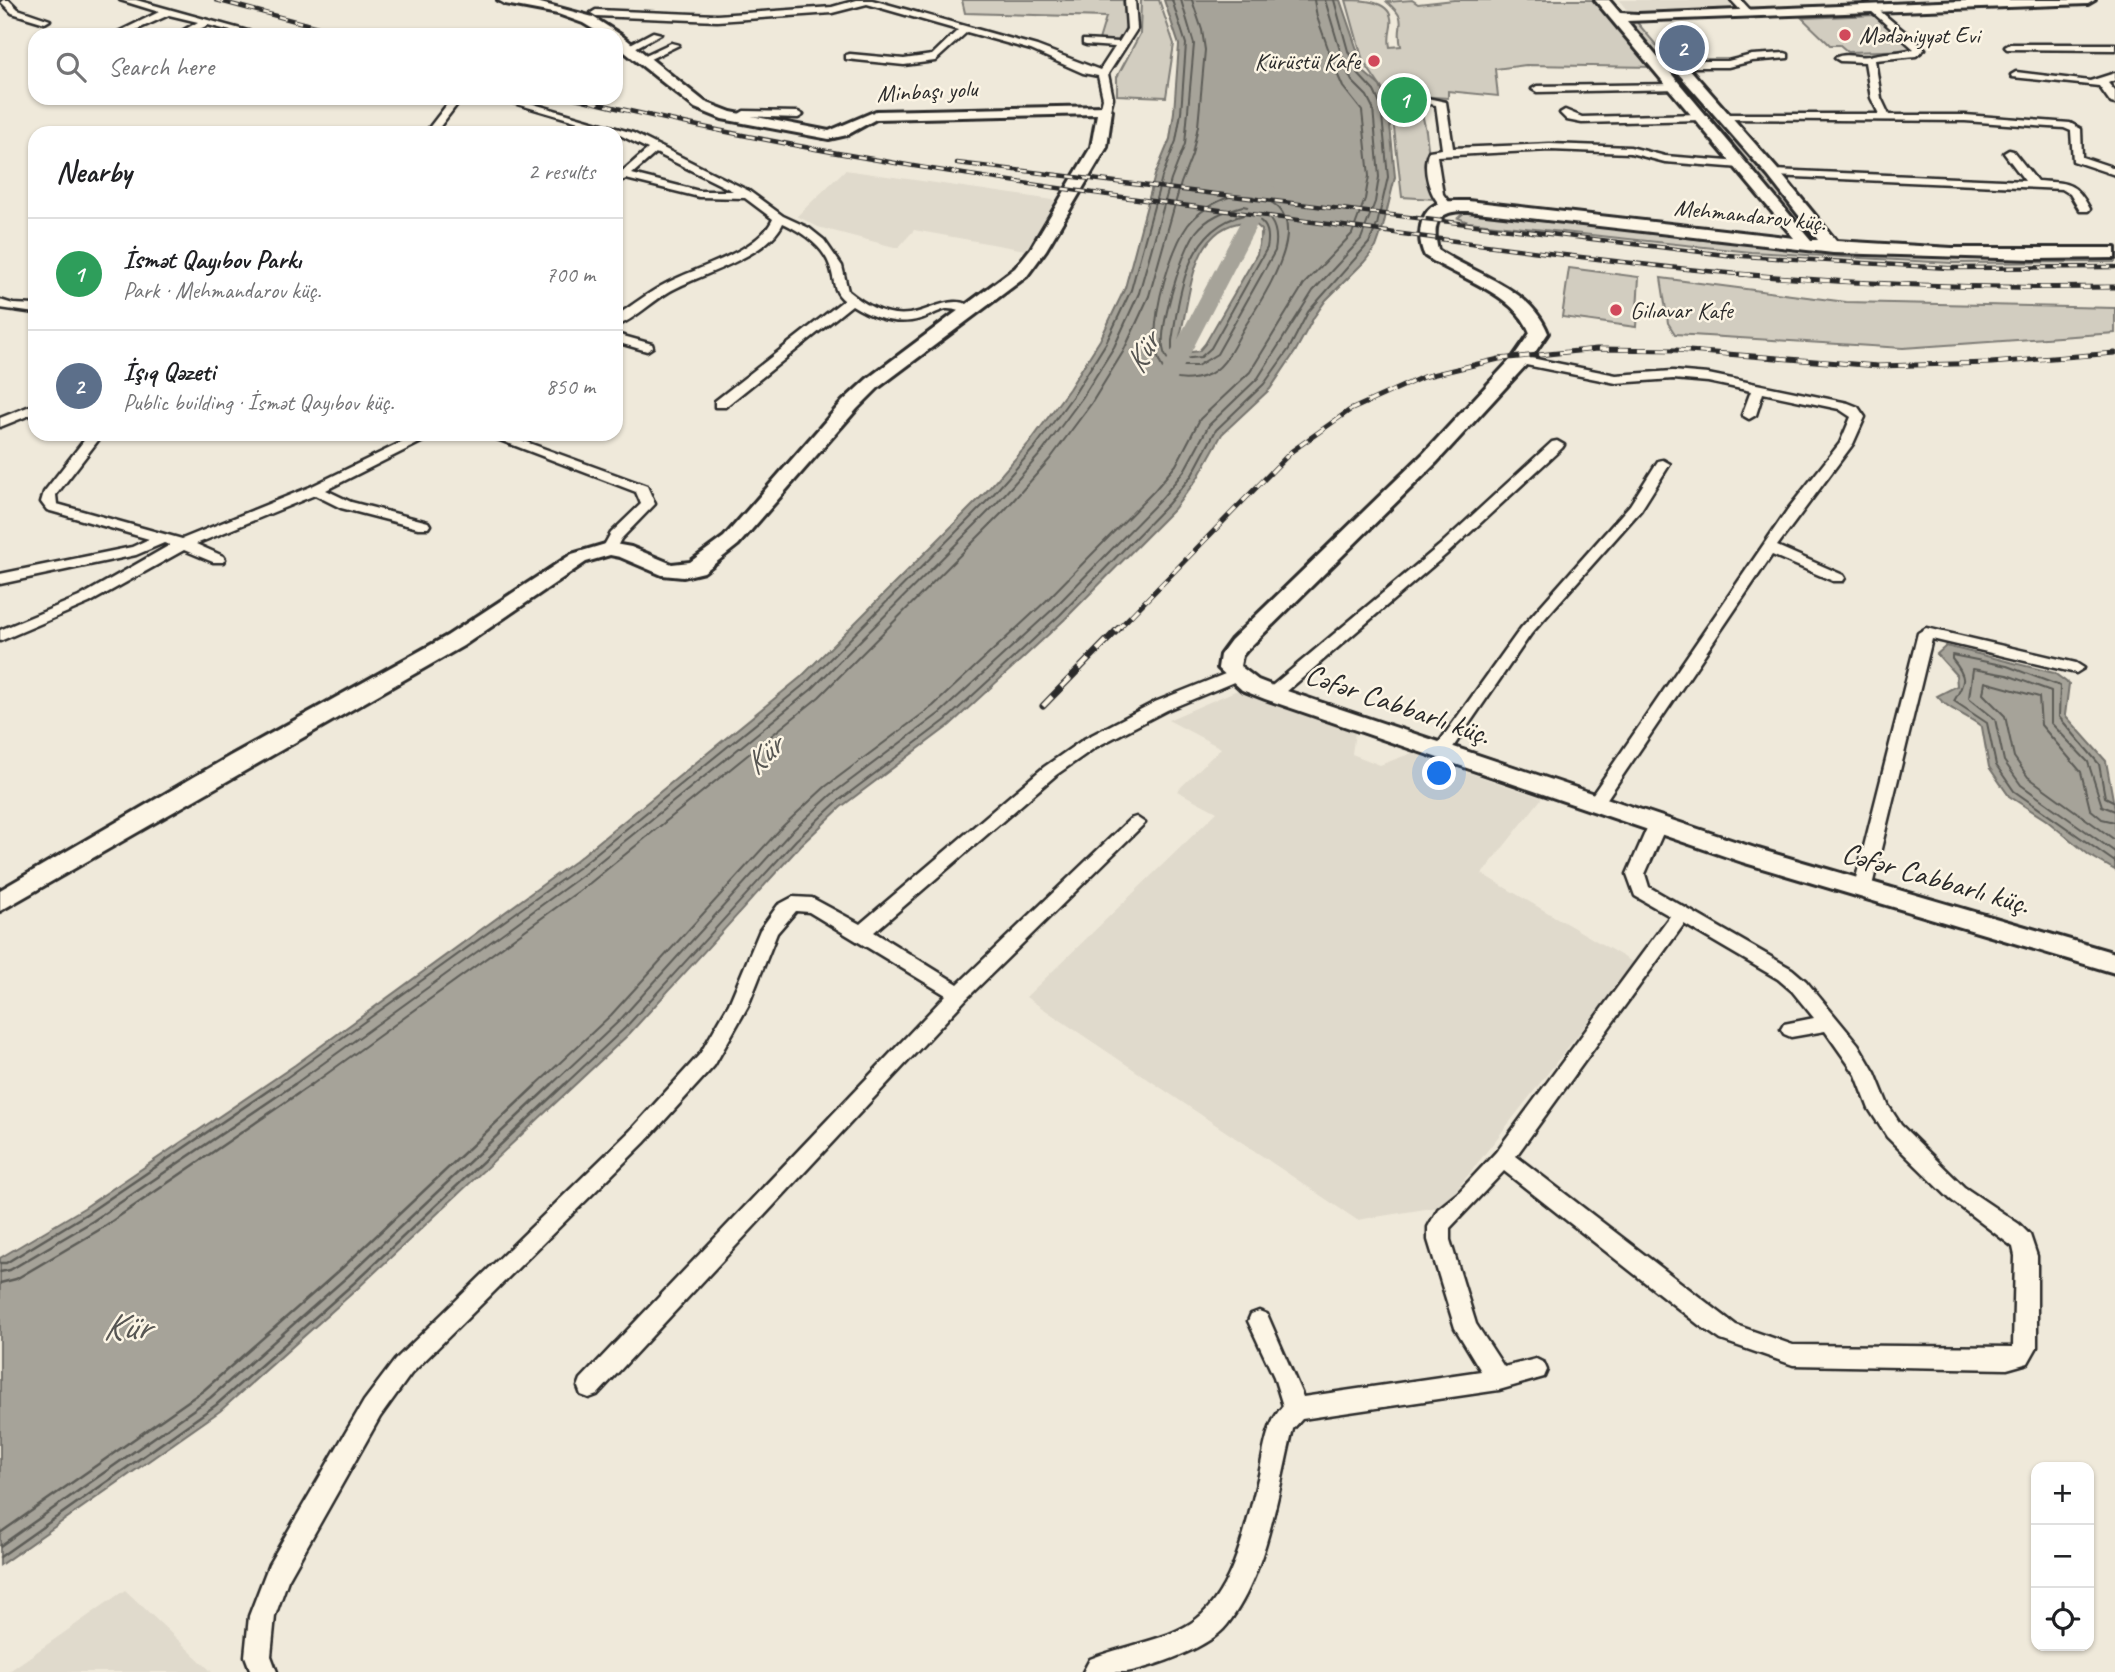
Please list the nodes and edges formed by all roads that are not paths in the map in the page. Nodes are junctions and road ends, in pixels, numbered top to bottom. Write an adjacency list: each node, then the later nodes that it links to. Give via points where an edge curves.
1 (125, 0): 12 (street)
2 (505, 0): 14 (street, Minbaşı yolu)
3 (1130, 0): 29 (street, via 1132,29)
4 (1602, 0): 15 (street)
5 (1736, 0): 13 (street)
6 (2088, 0): 8 (street)
7 (864, 1): 14 (street, via 832,10 717,18); 23 (street)
8 (2013, 1): 11 (street)
9 (6, 2): 17 (street, via 15,12)
10 (614, 2): 14 (street)
11 (1874, 9): 13 (street); 36 (street, via 1920,51)
12 (167, 12): 18 (street); 19 (street)
13 (1749, 14): 16 (street)
14 (589, 15): 22 (street, Minbaşı yolu)
15 (1617, 17): 16 (street); 43 (street)
16 (1638, 18): 38 (street)
17 (45, 20)
18 (206, 22): 20 (street); 21 (street)
19 (132, 28)
20 (194, 28)
21 (230, 28)
22 (605, 28)
23 (966, 29): 37 (street, via 938,57); 40 (street)
24 (656, 34): 25 (street, via 637,45)
25 (623, 41)
26 (1086, 42): 29 (street)
27 (623, 43): 35 (street, Minbaşı yolu)
28 (674, 45): 35 (street)
29 (1122, 45): 40 (street)
30 (2010, 47): 31 (street)
31 (2115, 47)
32 (1785, 56): 38 (street, via 1728,64)
33 (850, 57): 37 (street)
34 (1840, 58): 36 (street)
35 (642, 59): 55 (street, Minbaşı yolu, via 700,105)
36 (1870, 59): 57 (street)
37 (904, 62): 39 (street)
38 (1678, 64): 54 (street)
39 (892, 73)
40 (1103, 74): 50 (street, via 1108,98)
41 (2016, 75): 42 (street, via 2064,82)
42 (2110, 81): 46 (street)
43 (1675, 87): 44 (street); 53 (street)
44 (1537, 89)
45 (1422, 100): 63 (street, via 1441,102)
46 (2115, 101)
47 (758, 104): 55 (street)
48 (452, 105): 59 (street)
49 (526, 105): 60 (street)
50 (1105, 110): 55 (street, Minbaşı yolu, via 885,114 862,118 845,132 829,135); 81 (street, via 1099,148 1038,250 1009,282)
51 (2026, 110): 58 (street)
52 (1566, 113): 53 (street, via 1582,120)
53 (1698, 114): 54 (street); 65 (street)
54 (1722, 114): 57 (street); 67 (street)
55 (742, 116): 56 (street)
56 (798, 116)
57 (1885, 117): 58 (street)
58 (2034, 122): 66 (street, via 2073,127 2077,159)
59 (435, 126)
60 (600, 126)
61 (623, 135): 62 (street)
62 (655, 148): 68 (street); 71 (street)
63 (1448, 151): 65 (street, via 1630,150 1665,159); 72 (street, via 1431,158 1437,194)
64 (2009, 153): 70 (street)
65 (1741, 164): 75 (street)
66 (2115, 172)
67 (1773, 173): 70 (street); 76 (street)
68 (623, 177)
69 (623, 179): 71 (street, via 699,194)
70 (2034, 185): 73 (street, via 2071,189)
71 (748, 195): 74 (street)
72 (1446, 206): 75 (street, Mehmandarov küç.); 85 (street, via 1435,212 1429,248 1536,320 1539,332)
73 (2084, 209)
74 (779, 218): 78 (street, via 800,226 834,262 840,288); 82 (street, via 772,231 753,246 672,285)
75 (1806, 245): 76 (street, Mehmandarov küç.)
76 (1833, 248): 77 (street, Mehmandarov küç., via 1948,254)
77 (2115, 253)
78 (851, 300): 81 (street, via 892,317 908,318 945,304); 87 (street)
79 (0, 304): 80 (street)
80 (28, 308)
81 (971, 310): 101 (street, via 873,383 731,541 697,567 669,570)
82 (623, 317)
83 (623, 340): 84 (street)
84 (647, 347)
85 (1521, 360): 86 (street, via 1603,377 1689,375); 107 (street, via 1430,458 1239,645 1229,668)
86 (1758, 388): 89 (street); 100 (street, via 1843,406 1858,417 1846,444 1803,496)
87 (720, 404)
88 (28, 411): 90 (street)
89 (1749, 415)
90 (0, 423)
91 (91, 441): 98 (street, via 48,502 52,507)
92 (416, 441): 96 (street)
93 (510, 441): 101 (street, via 642,489 648,504)
94 (1558, 445): 108 (street)
95 (1663, 464): 109 (street, via 1636,507 1526,631)
96 (315, 490): 97 (street, via 346,505); 99 (street)
97 (423, 525)
98 (161, 539): 99 (street); 104 (street, via 136,551)
99 (183, 544): 102 (street); 105 (street, via 84,600)
100 (1769, 548): 103 (street); 110 (street)
101 (609, 549): 114 (street, via 579,558 454,641 226,768)
102 (218, 559)
103 (1838, 578)
104 (0, 579)
105 (0, 636)
106 (2076, 668): 113 (street, via 1926,633)
107 (1235, 675): 108 (street, Cəfər Cabbarlı küç.); 116 (street, via 1090,743)
108 (1273, 694): 109 (street, Cəfər Cabbarlı küç.)
109 (1441, 752): 110 (street, Cəfər Cabbarlı küç.)
110 (1594, 805): 112 (street, Cəfər Cabbarlı küç.)
111 (1136, 823): 118 (street)
112 (1657, 826): 113 (street, Cəfər Cabbarlı küç.); 115 (street, via 1636,874 1637,883 1649,898)
113 (1861, 890): 117 (street, Cəfər Cabbarlı küç.)
114 (0, 902)
115 (1680, 916): 119 (street, via 1785,974); 121 (street)
116 (861, 933): 118 (street); 127 (street, via 812,905 793,904 783,910 707,1060 637,1138 403,1367 372,1409 278,1573 262,1616 258,1656)
117 (2115, 963)
118 (959, 994): 125 (street)
119 (1829, 1024): 120 (street); 121 (street, via 1858,1061 1879,1110 1894,1131 1957,1193 2022,1242 2026,1347 2020,1356 1793,1355 1729,1333)
120 (1791, 1029)
121 (1503, 1158): 124 (street, via 1439,1227 1466,1328)
122 (1259, 1321): 126 (street)
123 (1536, 1370): 124 (street)
124 (1499, 1379): 126 (street)
125 (589, 1387)
126 (1296, 1409): 128 (street, via 1283,1423 1244,1572 1219,1618 1201,1632)
127 (264, 1672)
128 (1096, 1672)

